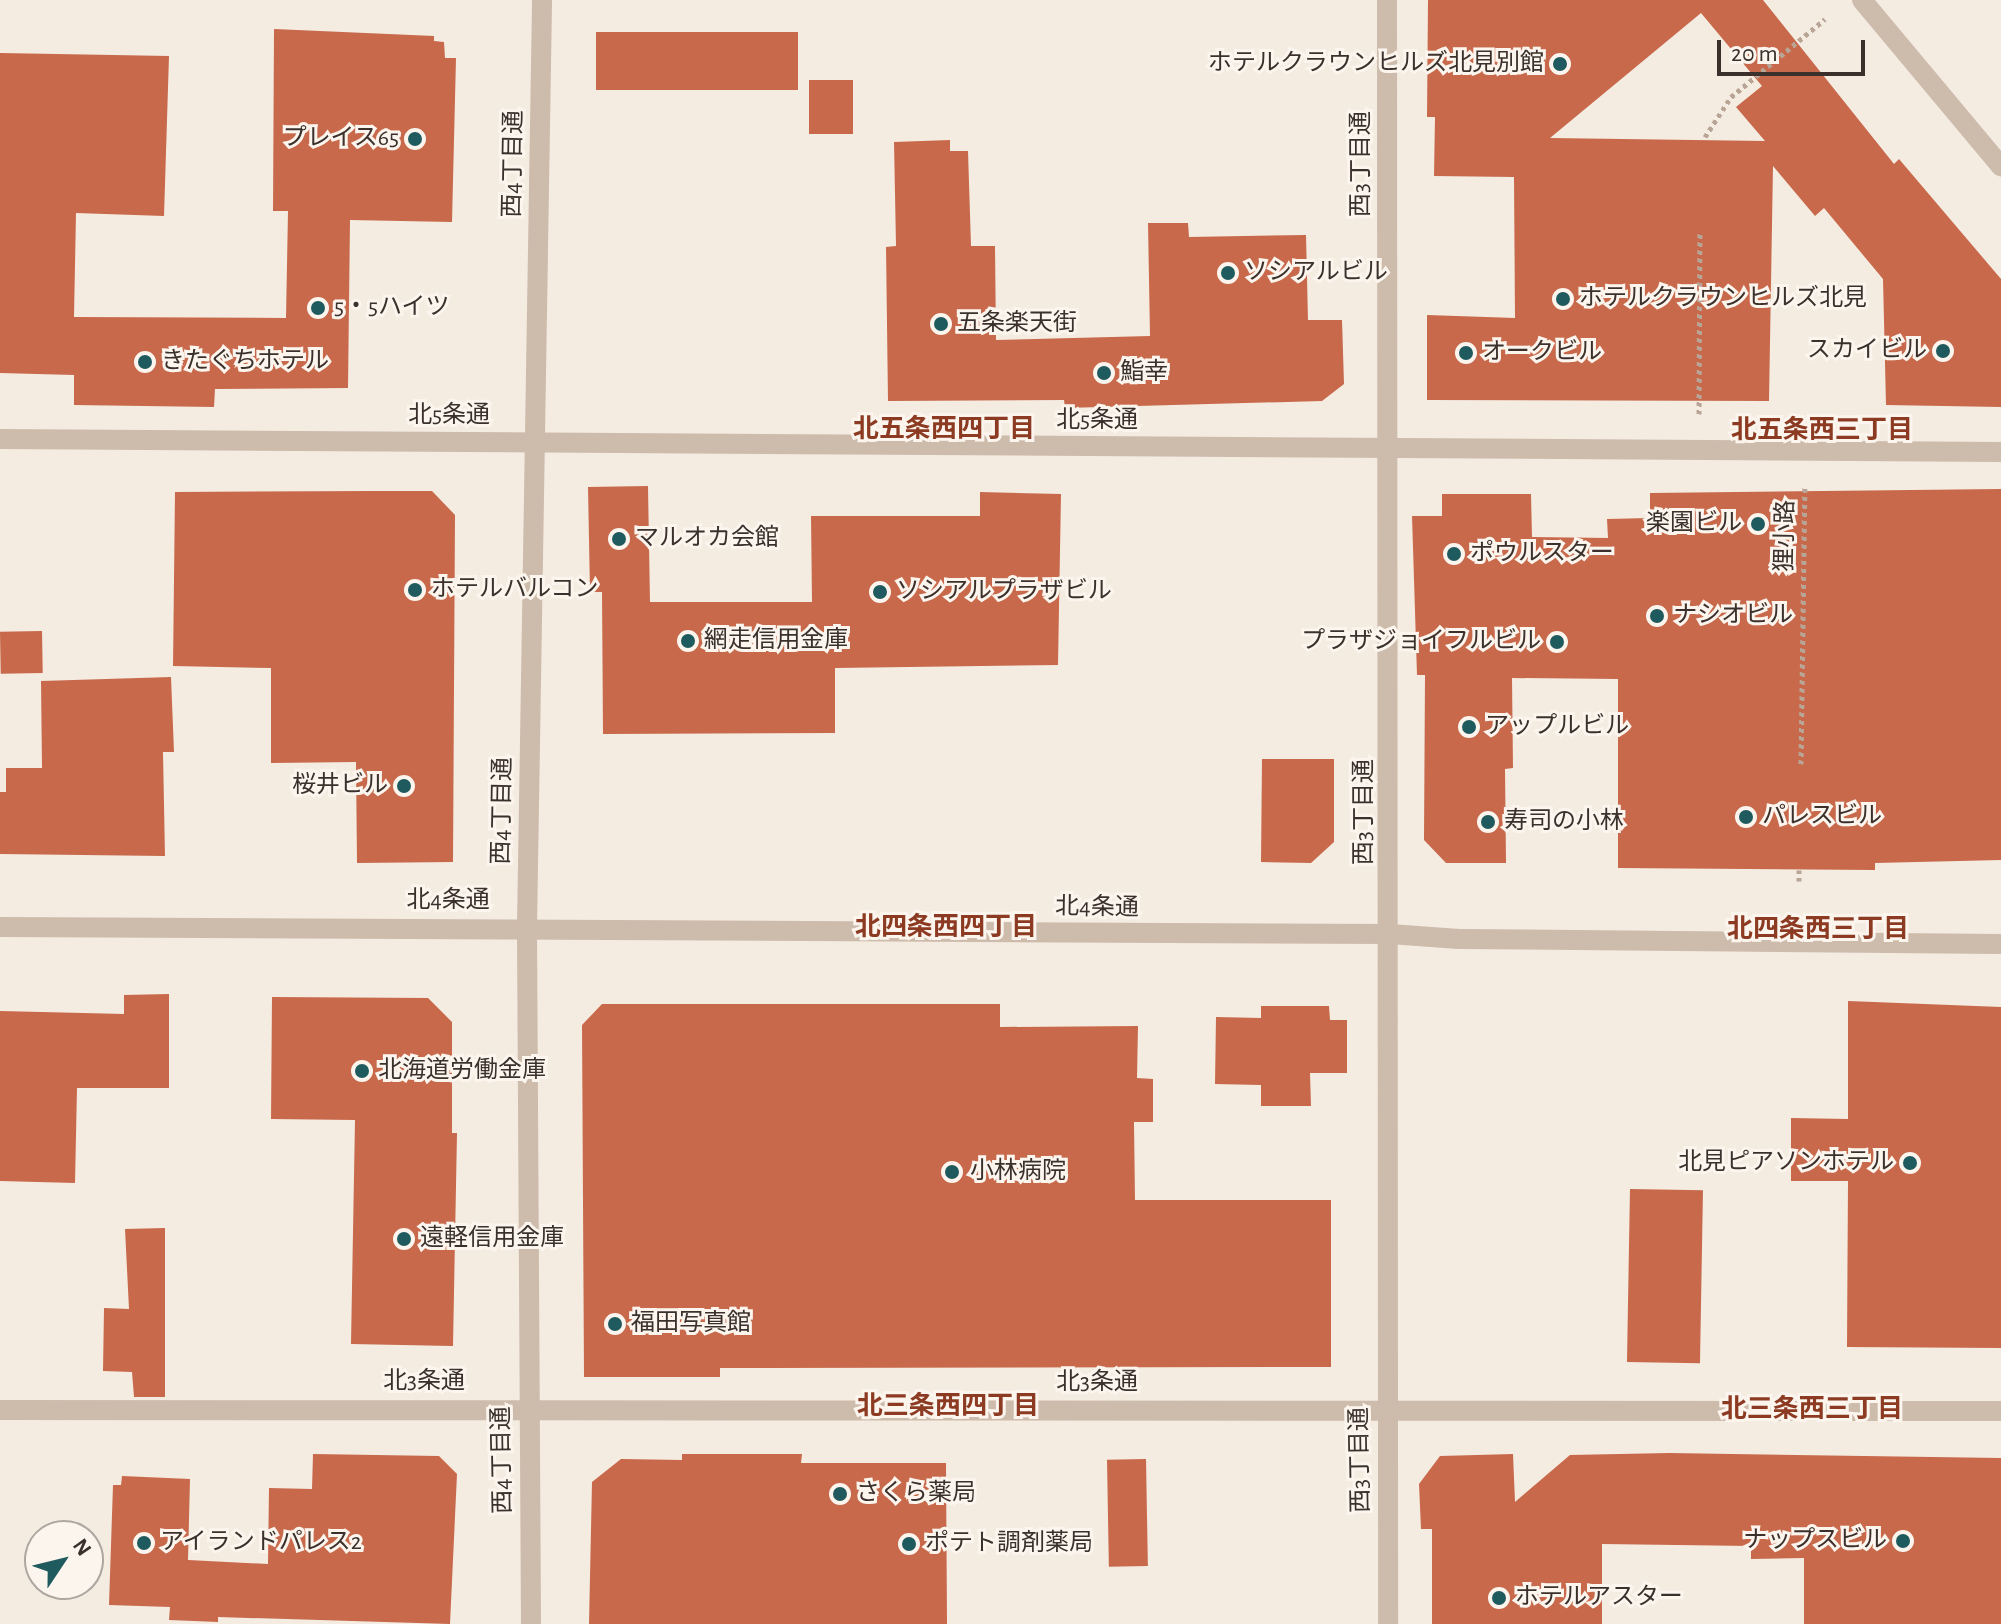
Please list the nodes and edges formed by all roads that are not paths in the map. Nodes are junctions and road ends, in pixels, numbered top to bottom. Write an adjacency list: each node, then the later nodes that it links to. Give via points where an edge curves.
1 (542, 0): 6 (street, 西4丁目通)
2 (1387, 0): 7 (street, 西3丁目通)
3 (1862, 0): 4 (street)
4 (2001, 166)
5 (0, 439): 6 (street, 北5条通)
6 (535, 443): 7 (street, 北5条通); 10 (street, 西4丁目通)
7 (1391, 449): 8 (street, 北5条通); 11 (street, 西3丁目通)
8 (2001, 452)
9 (0, 927): 10 (street, 北4条通)
10 (527, 927): 11 (street, 北4条通); 13 (street, 西4丁目通)
11 (1390, 934): 12 (street, 北4条通); 14 (street, 西3丁目通)
12 (2001, 944)
13 (528, 1407): 14 (street, 北3条通); 15 (street, 北3条通); 17 (street, 西4丁目通)
14 (1386, 1409): 16 (street, 北3条通); 18 (street, 西3丁目通)
15 (0, 1410)
16 (2001, 1411)
17 (531, 1624)
18 (1388, 1624)

